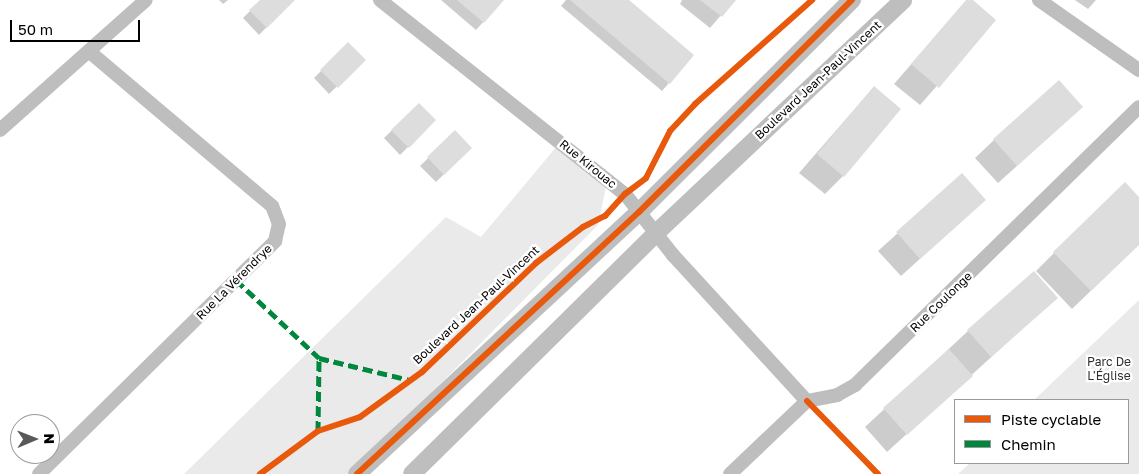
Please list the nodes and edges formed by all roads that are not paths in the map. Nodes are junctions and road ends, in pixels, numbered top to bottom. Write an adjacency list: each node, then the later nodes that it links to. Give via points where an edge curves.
1 (146, 0): 6 (street)
2 (380, 0): 10 (street, Rue Kirouac, via 625,194)
3 (852, 0): 10 (street)
4 (903, 0): 11 (street, Boulevard Jean-Paul-Vincent)
5 (1039, 0): 7 (street)
6 (90, 52): 9 (street); 13 (street, Rue La Vérendrye, via 272,206 279,224 274,241)
7 (1139, 70)
8 (1139, 107): 12 (street, Rue Coulonge, via 855,385 838,395)
9 (0, 130)
10 (639, 212): 11 (street, Rue Kirouac); 14 (street)
11 (655, 234): 12 (street, Rue Kirouac); 15 (street, Boulevard Jean-Paul-Vincent)
12 (807, 401): 16 (street)
13 (39, 474)
14 (357, 474)
15 (412, 474)
16 (730, 474)

